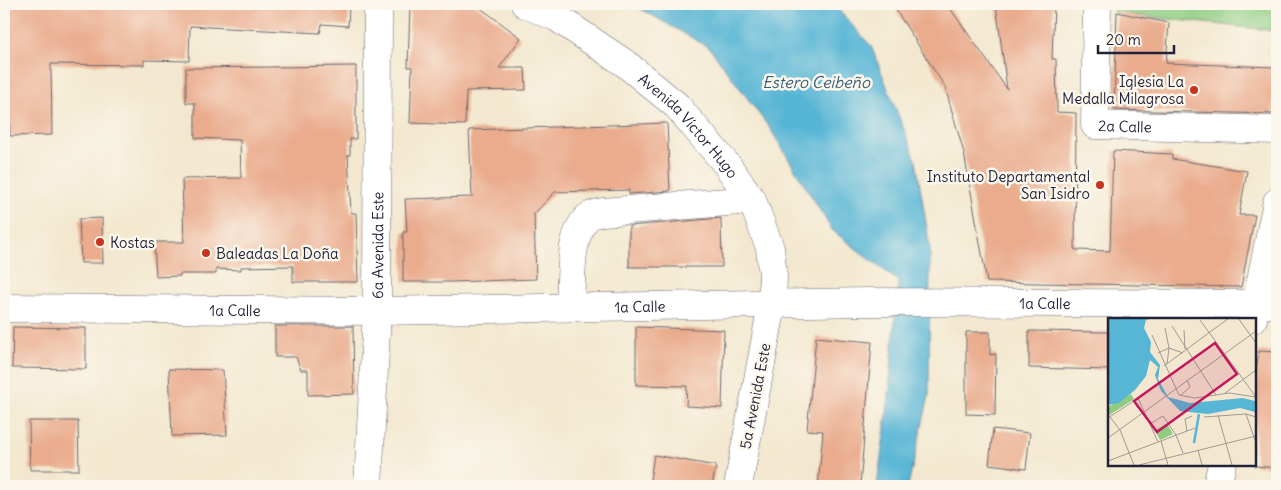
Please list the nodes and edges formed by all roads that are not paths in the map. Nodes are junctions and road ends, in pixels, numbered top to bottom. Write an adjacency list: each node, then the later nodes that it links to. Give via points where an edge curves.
1 (378, 4): 11 (street, 6a Avenida Este)
2 (525, 4): 5 (street, Avenida Víctor Hugo, via 556,17 618,59 677,106 727,164)
3 (1098, 4): 4 (street, 2a Calle, via 1094,125)
4 (1277, 130)
5 (752, 200): 7 (street, Avenida Víctor Hugo, via 770,248); 8 (street, via 590,215 579,229 574,248)
6 (1277, 202): 10 (street)
7 (772, 305): 8 (street, 1a Calle); 10 (street, 1a Calle, via 951,302); 14 (street, 5a Avenida Este)
8 (570, 307): 11 (street, 1a Calle)
9 (4, 308): 11 (street, 1a Calle)
10 (1262, 309)
11 (377, 311): 13 (street, 6a Avenida Este)
12 (1222, 465): 15 (street)
13 (368, 486)
14 (738, 486)
15 (1217, 486)

